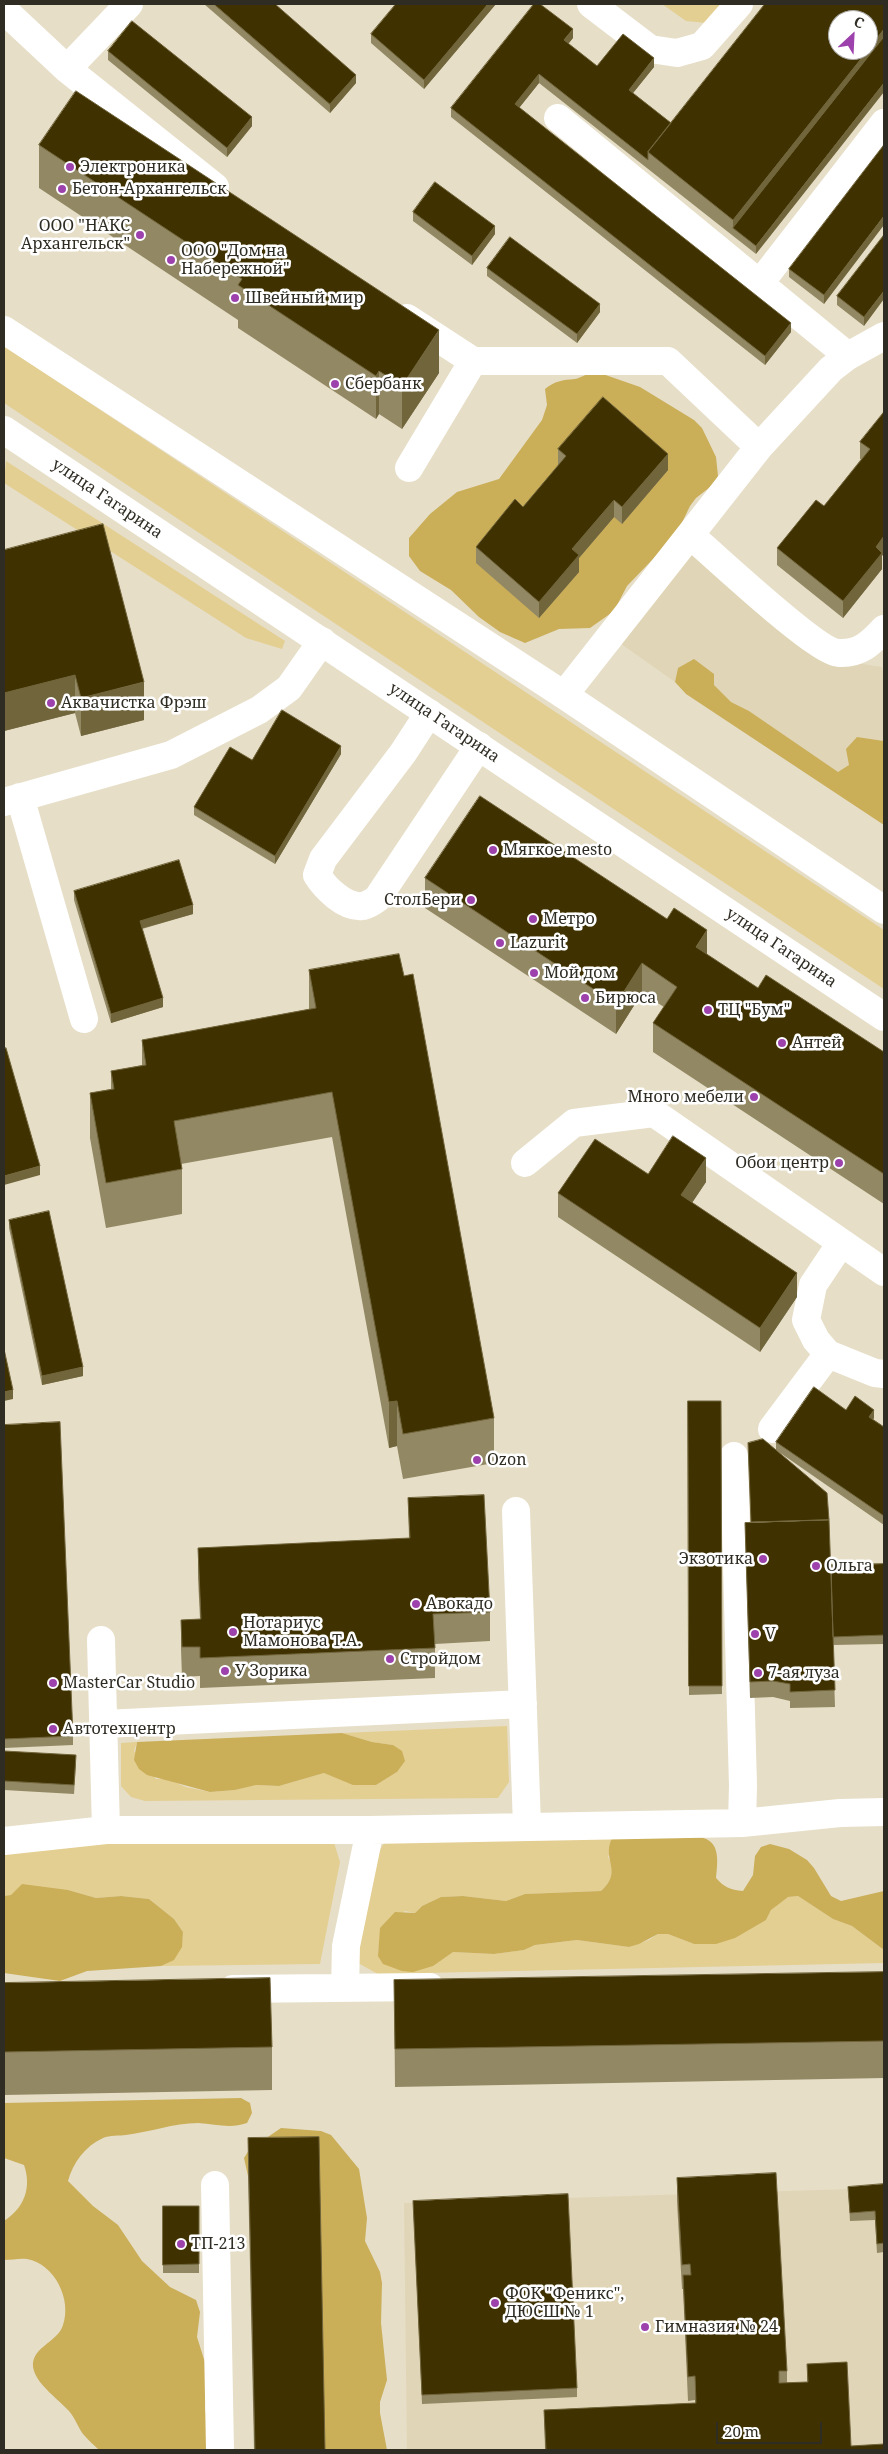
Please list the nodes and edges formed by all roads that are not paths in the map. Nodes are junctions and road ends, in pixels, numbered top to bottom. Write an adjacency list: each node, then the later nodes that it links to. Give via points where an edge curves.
1 (129, 4): 5 (main road)
2 (591, 4): 3 (main road, via 650,49 677,53 702,46)
3 (739, 4)
4 (4, 10): 5 (main road)
5 (67, 69): 8 (main road)
6 (558, 118): 9 (main road)
7 (884, 123): 9 (main road)
8 (232, 201)
9 (760, 283): 13 (main road)
10 (384, 302): 14 (main road)
11 (4, 330): 21 (main road)
12 (883, 339): 13 (main road)
13 (848, 356): 16 (main road, via 831,369)
14 (473, 361): 16 (main road, via 668,361); 17 (main road)
15 (4, 430): 20 (main road, улица Гагарина)
16 (759, 447): 18 (main road)
17 (409, 468)
18 (690, 535): 19 (main road, via 807,637 838,654 867,648); 21 (main road)
19 (884, 629)
20 (322, 642): 22 (main road, улица Гагарина); 24 (main road, via 289,688 259,710 171,755)
21 (564, 696): 25 (main road)
22 (429, 713): 23 (main road, улица Гагарина); 23 (main road, via 323,859 318,876 325,888 350,904 362,906 377,899)
23 (479, 746): 26 (main road, улица Гагарина)
24 (12, 799): 27 (main road)
25 (884, 910)
26 (884, 1017)
27 (84, 1019)
28 (525, 1163): 29 (main road, via 574,1122 654,1113)
29 (841, 1242): 30 (main road); 31 (main road, via 813,1285 806,1320)
30 (884, 1272)
31 (828, 1354): 32 (main road); 33 (main road)
32 (884, 1374)
33 (772, 1429)
34 (734, 1456): 40 (main road)
35 (516, 1511): 37 (main road)
36 (101, 1640): 38 (main road)
37 (523, 1704): 38 (main road); 41 (main road)
38 (104, 1724): 42 (main road)
39 (884, 1812): 40 (main road)
40 (742, 1822): 41 (main road)
41 (528, 1826): 43 (main road)
42 (106, 1830): 43 (main road); 44 (main road)
43 (370, 1830): 46 (main road, via 346,1946)
44 (4, 1842)
45 (454, 1986): 46 (main road)
46 (344, 1988): 47 (main road)
47 (208, 1989)
48 (215, 2185): 49 (main road)
49 (220, 2450)

